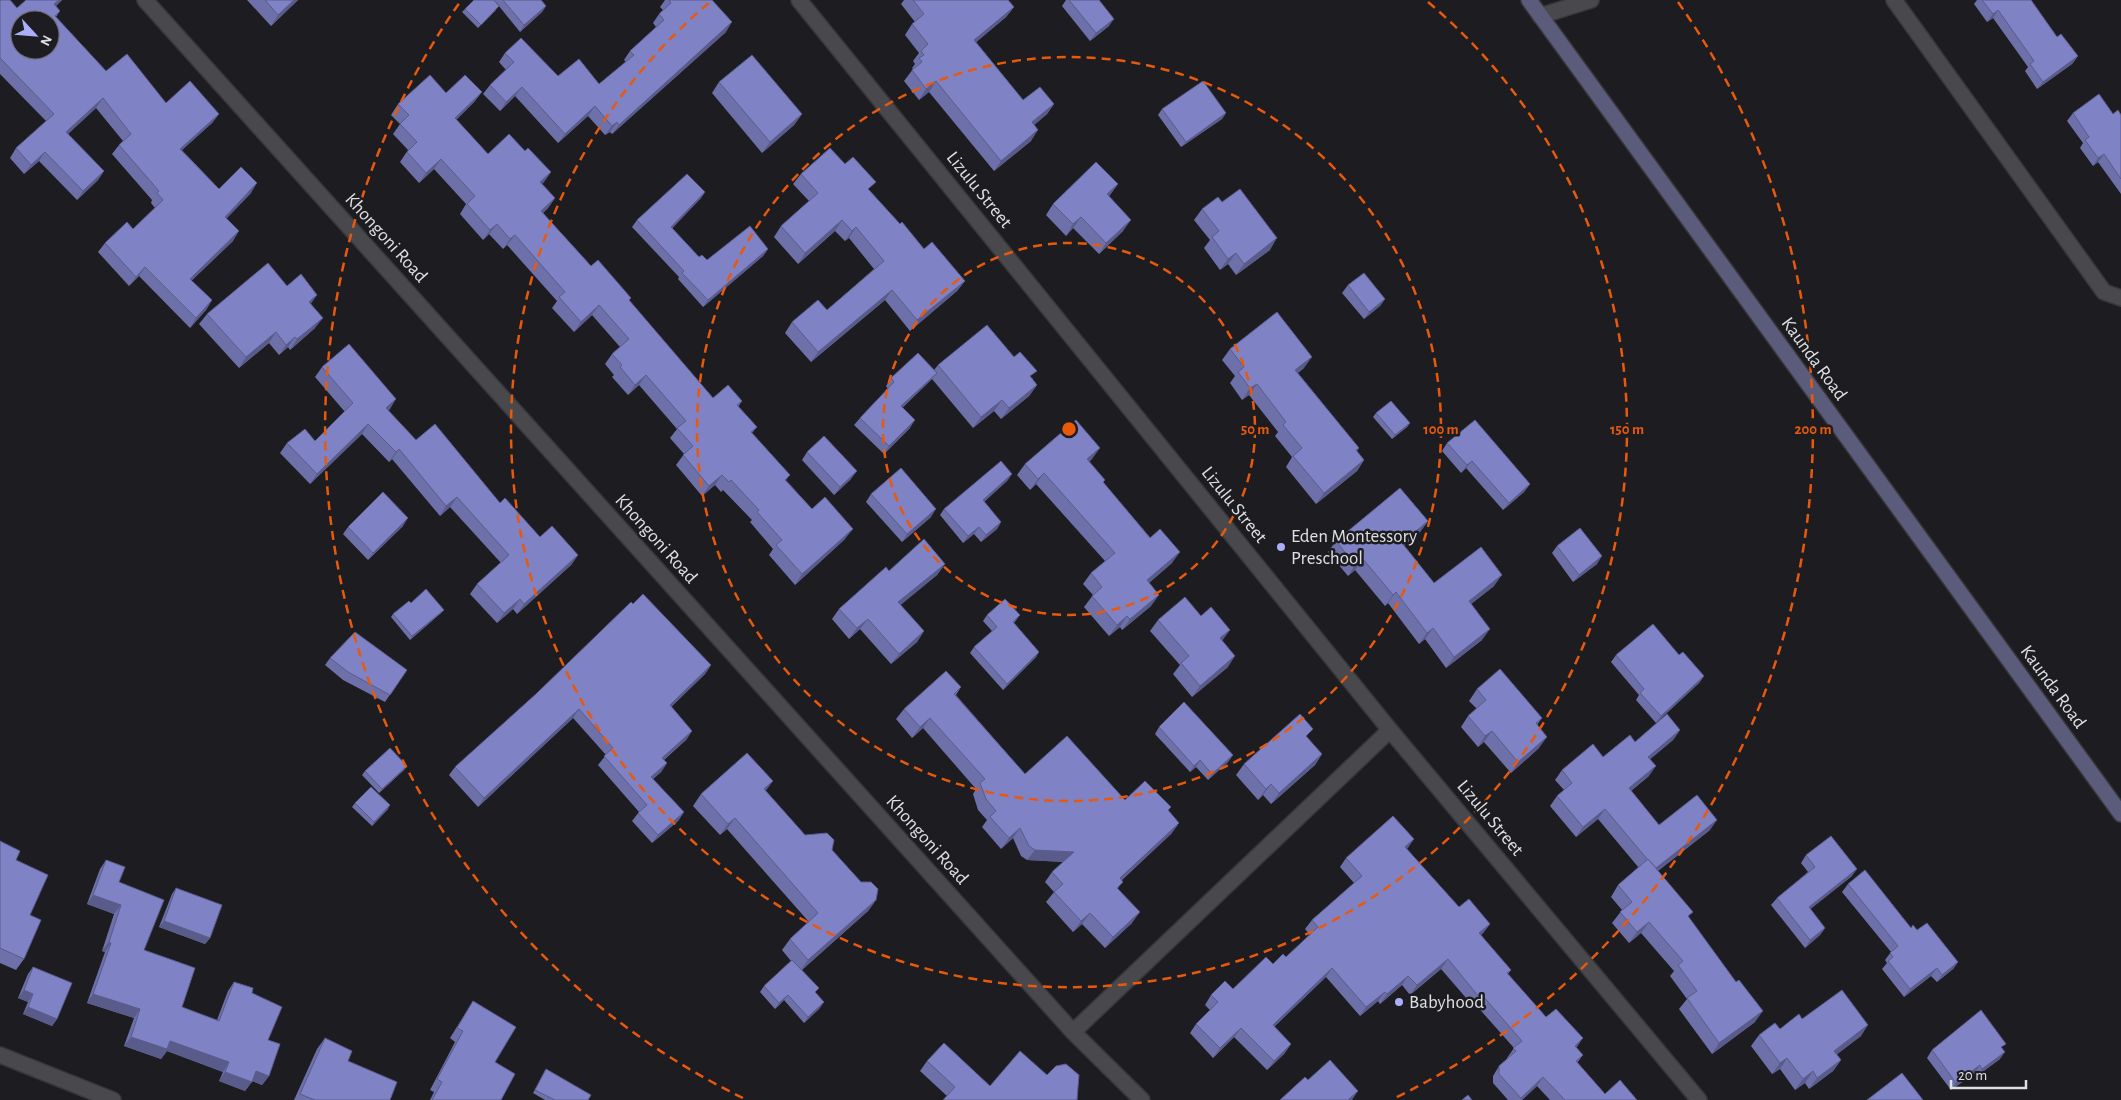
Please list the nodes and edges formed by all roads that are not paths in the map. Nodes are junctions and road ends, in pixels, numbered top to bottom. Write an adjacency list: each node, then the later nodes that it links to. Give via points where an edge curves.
1 (145, 0): 10 (street, Khongoni Road)
2 (800, 0): 8 (street, Lizulu Street)
3 (1529, 0): 6 (main road, Kaunda Road)
4 (1591, 0): 6 (street)
5 (1894, 0): 7 (street, via 2104,292)
6 (1540, 16): 9 (main road, Kaunda Road)
7 (2121, 298)
8 (1390, 730): 10 (street); 14 (street, Lizulu Street)
9 (2121, 814)
10 (1073, 1032): 13 (street, Khongoni Road)
11 (0, 1055): 12 (street)
12 (113, 1100)
13 (1142, 1100)
14 (1699, 1100)

